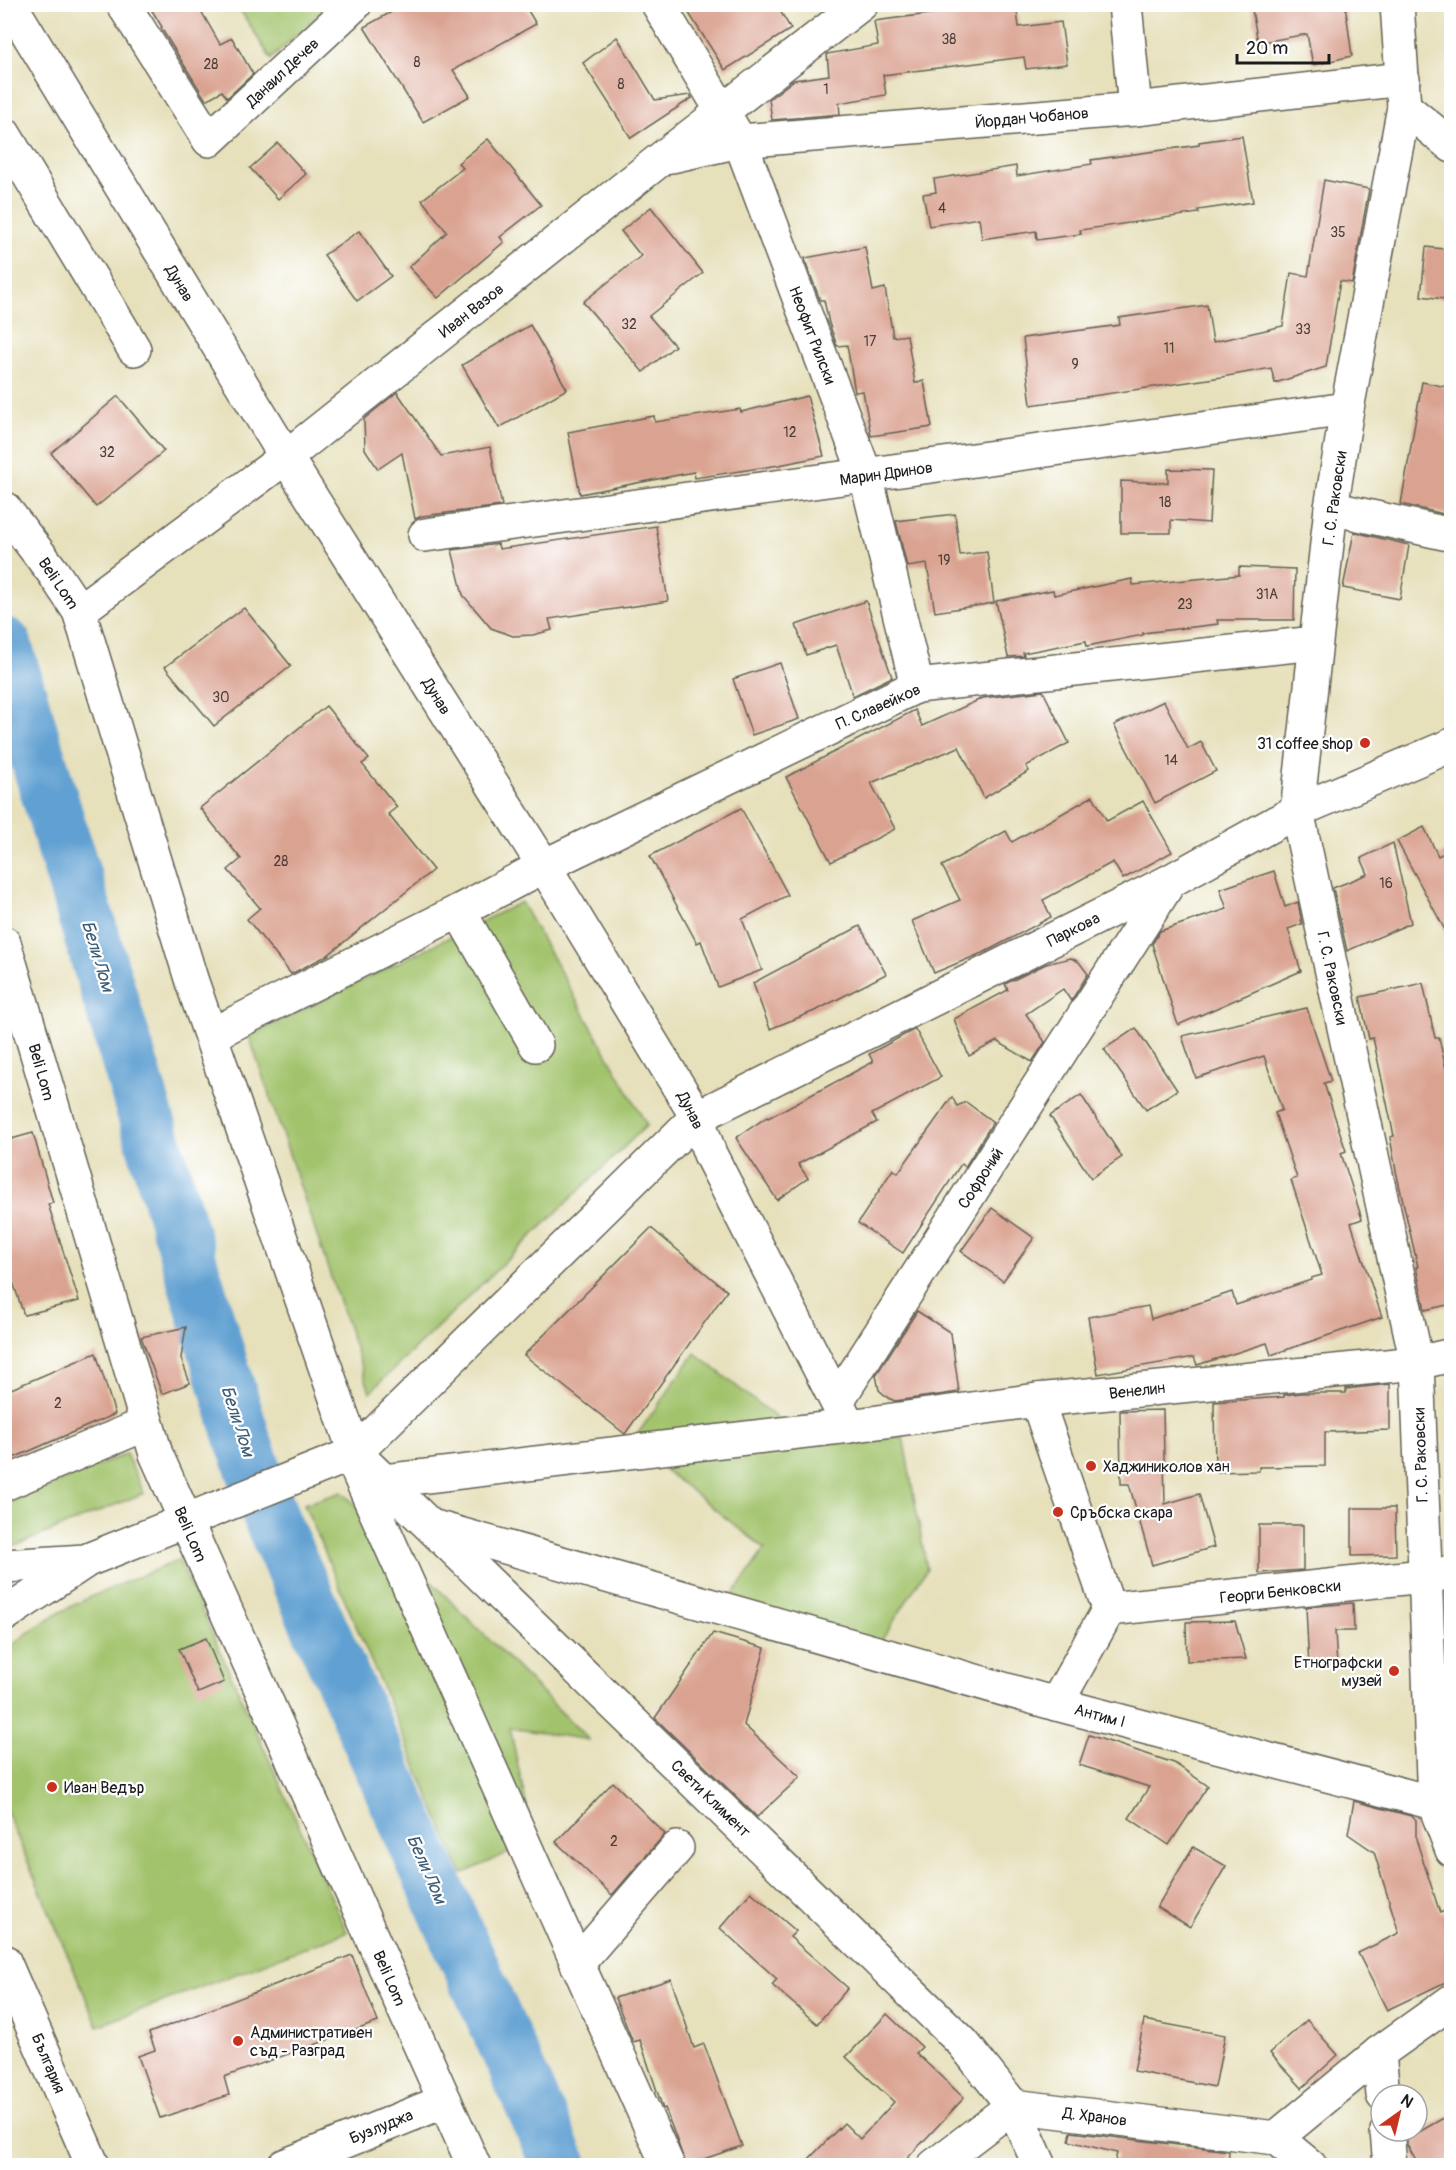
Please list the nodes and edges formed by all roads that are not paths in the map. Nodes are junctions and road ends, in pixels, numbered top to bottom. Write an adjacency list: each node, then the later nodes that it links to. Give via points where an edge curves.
1 (10, 4): 17 (street, Дунав)
2 (123, 4): 3 (street, Данаил Дечев, via 209,140)
3 (355, 4)
4 (658, 4): 10 (street, Неофит Рилски)
5 (861, 4): 10 (street, Иван Вазов)
6 (1125, 4): 9 (street)
7 (1397, 4): 8 (street, Г. С. Раковски)
8 (1404, 93): 9 (street, Йордан Чобанов); 13 (street); 16 (street, Г. С. Раковски)
9 (1135, 109): 12 (street, Йордан Чобанов)
10 (722, 112): 12 (street, Неофит Рилски); 14 (street, Иван Вазов)
11 (4, 134): 15 (street)
12 (740, 141): 14 (street, Йордан Чобанов); 18 (street, Неофит Рилски)
13 (1452, 146)
14 (662, 158): 17 (street, Иван Вазов)
15 (134, 349)
16 (1347, 410): 18 (street, Марин Дринов); 20 (street, Г. С. Раковски)
17 (286, 457): 23 (street, Иван Вазов); 28 (street, Дунав)
18 (866, 476): 21 (street, Марин Дринов); 25 (street, Неофит Рилски)
19 (4, 508): 23 (street, Beli Lom)
20 (1331, 508): 22 (street); 24 (street, Г. С. Раковски)
21 (425, 535)
22 (1452, 535)
23 (79, 611): 32 (street, Beli Lom)
24 (1314, 643): 25 (street, П. Славейков); 27 (street, Г. С. Раковски)
25 (917, 686): 28 (street, П. Славейков)
26 (1452, 745): 27 (street, Паркова)
27 (1297, 811): 29 (street, Паркова); 36 (street, Г. С. Раковски)
28 (543, 866): 30 (street, П. Славейков); 34 (street, Дунав)
29 (1170, 880): 34 (street, Паркова); 38 (street, Софроний)
30 (459, 911): 32 (street, П. Славейков); 33 (street)
31 (4, 943): 39 (street, Beli Lom)
32 (211, 1035): 40 (street, Beli Lom)
33 (536, 1045)
34 (697, 1117): 38 (street, Дунав, via 710,1154); 40 (street, Паркова)
35 (1452, 1355): 36 (street, Венелин)
36 (1417, 1363): 37 (street, Венелин); 47 (street, Г. С. Раковски)
37 (1037, 1400): 38 (street, Венелин); 48 (street)
38 (843, 1414): 41 (street, Венелин)
39 (146, 1424): 42 (street); 43 (street, Beli Lom)
40 (353, 1454): 41 (street, Свети Климент); 43 (street); 55 (street, Beli Lom)
41 (384, 1481): 44 (street, Свети Климент)
42 (4, 1484)
43 (185, 1522): 45 (street); 59 (street, Beli Lom)
44 (431, 1526): 50 (street, Антим I); 60 (street, Свети Климент, via 963,2043)
45 (85, 1561): 46 (street); 49 (street)
46 (4, 1566)
47 (1438, 1574): 48 (street, Георги Бенковски); 51 (street, Г. С. Раковски)
48 (1109, 1609): 50 (street)
49 (4, 1615)
50 (1056, 1704): 51 (street, Антим I)
51 (1434, 1803): 53 (street, Г. С. Раковски)
52 (677, 1848): 55 (street)
53 (1452, 1850)
54 (4, 1960): 63 (street, България)
55 (577, 1964): 66 (street)
56 (1452, 2001): 57 (street)
57 (1379, 2053): 58 (street); 61 (street)
58 (1382, 2083)
59 (445, 2101): 64 (street, Бузлуджа); 65 (street)
60 (1013, 2106): 61 (street, Д. Хранов); 67 (street); 68 (street, Свети Климент)
61 (1276, 2138): 69 (street)
62 (1388, 2143): 70 (street)
63 (93, 2166)
64 (284, 2166)
65 (474, 2166)
66 (668, 2166)
67 (934, 2166)
68 (1040, 2166)
69 (1310, 2166)
70 (1390, 2166)

